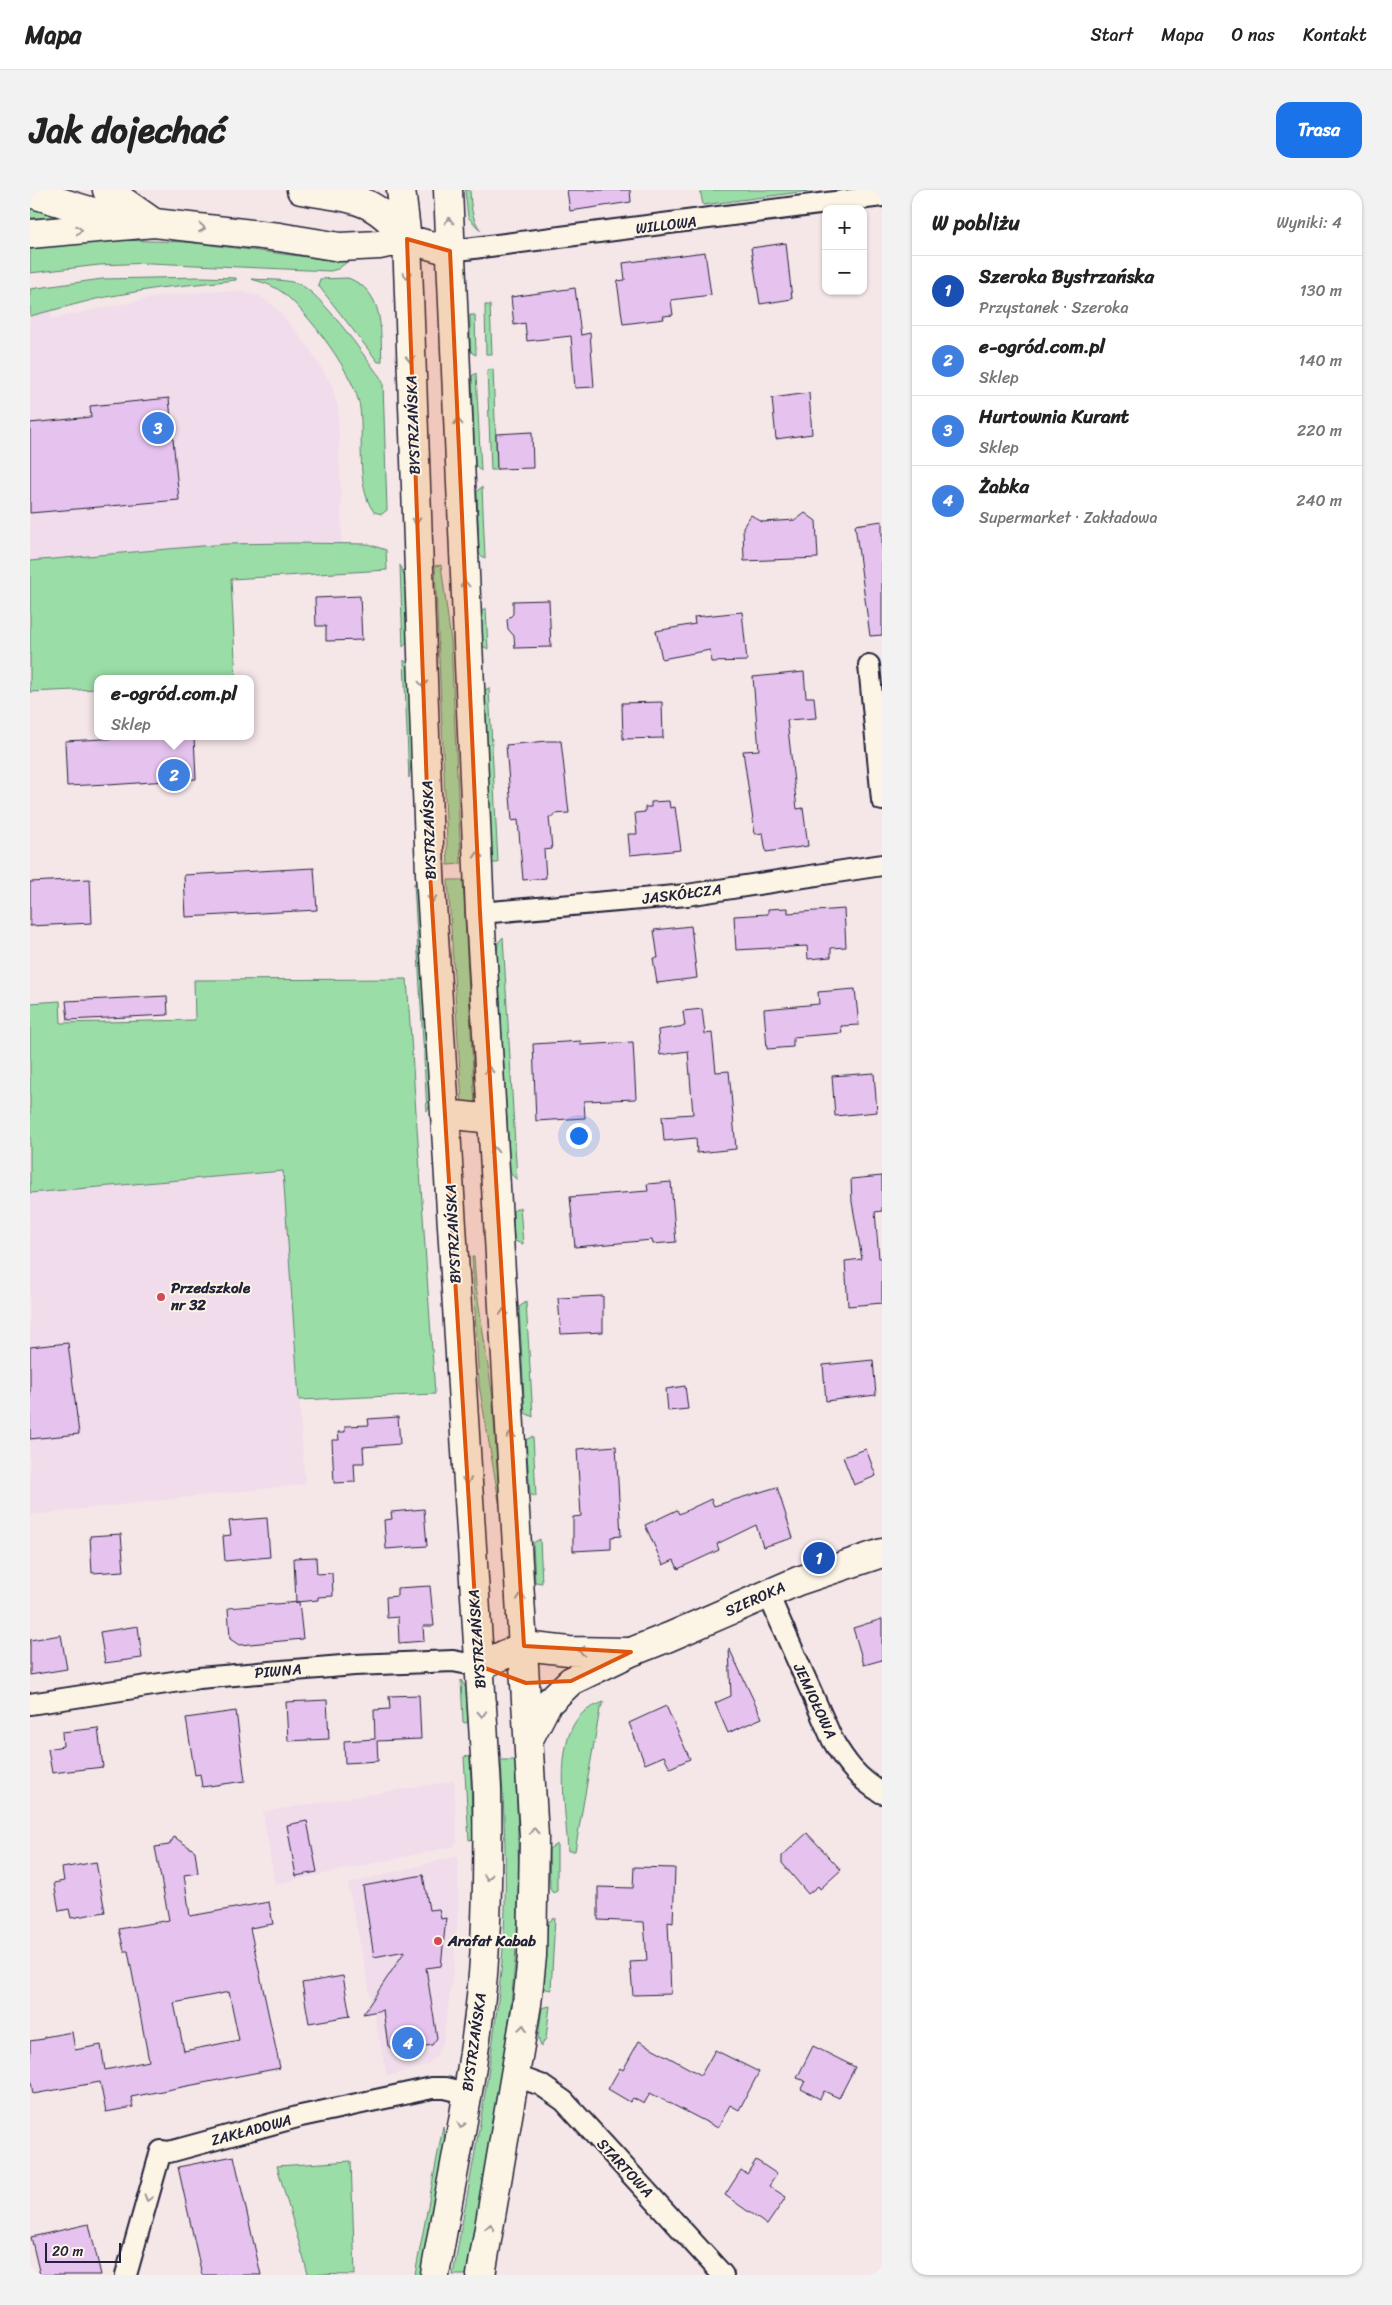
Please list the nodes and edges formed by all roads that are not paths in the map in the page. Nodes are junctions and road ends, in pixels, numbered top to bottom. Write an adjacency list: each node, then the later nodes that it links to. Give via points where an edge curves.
1 (107, 190): 7 (main road)
2 (301, 190): 9 (main road, via 363,201 391,220)
3 (401, 190): 9 (main road, BYSTRZAŃSKA)
4 (448, 190): 10 (main road, one-way to 4)
5 (30, 193): 7 (main road, via 102,214)
6 (882, 196): 10 (street, WILLOWA)
7 (154, 223): 8 (main road, one-way to 7); 9 (main road, one-way to 9, via 340,247 379,245)
8 (30, 234)
9 (406, 239): 10 (main road); 15 (main road, BYSTRZAŃSKA, one-way to 15, via 430,873)
10 (450, 251): 14 (main road, one-way to 10)
11 (869, 665): 12 (street)
12 (882, 800)
13 (882, 865): 14 (street, JASKÓŁCZA, via 688,895)
14 (480, 913): 16 (main road, one-way to 14)
15 (445, 1114): 16 (main road); 21 (main road, BYSTRZAŃSKA, one-way to 21)
16 (492, 1119): 19 (main road, one-way to 16)
17 (882, 1553): 18 (main road, SZEROKA)
18 (768, 1594): 20 (main road, SZEROKA); 26 (street, JEMIOŁOWA, via 844,1761 857,1776)
19 (524, 1646): 20 (main road, SZEROKA, one-way to 19, via 568,1651); 21 (main road); 23 (main road)
20 (631, 1652): 22 (main road, SZEROKA)
21 (479, 1666): 23 (main road, SZEROKA); 24 (street, PIWNA, via 453,1660 200,1678); 28 (main road, BYSTRZAŃSKA, one-way to 28, via 487,1788 487,1922 482,1987)
22 (570, 1681): 23 (main road, SZEROKA); 25 (main road, SZEROKA, via 547,1704)
23 (526, 1683): 25 (main road)
24 (30, 1704)
25 (529, 1740): 27 (main road, one-way to 25, via 532,1947 534,1837)
26 (882, 1793)
27 (516, 2076): 31 (main road, one-way to 27); 32 (street, STARTOWA, via 540,2085 564,2101)
28 (466, 2093): 29 (street, ZAKŁADOWA, one-way to 29, via 432,2088 301,2116 169,2152 161,2151); 30 (main road, BYSTRZAŃSKA, one-way to 30)
29 (126, 2275)
30 (435, 2275)
31 (481, 2275)
32 (722, 2275)

